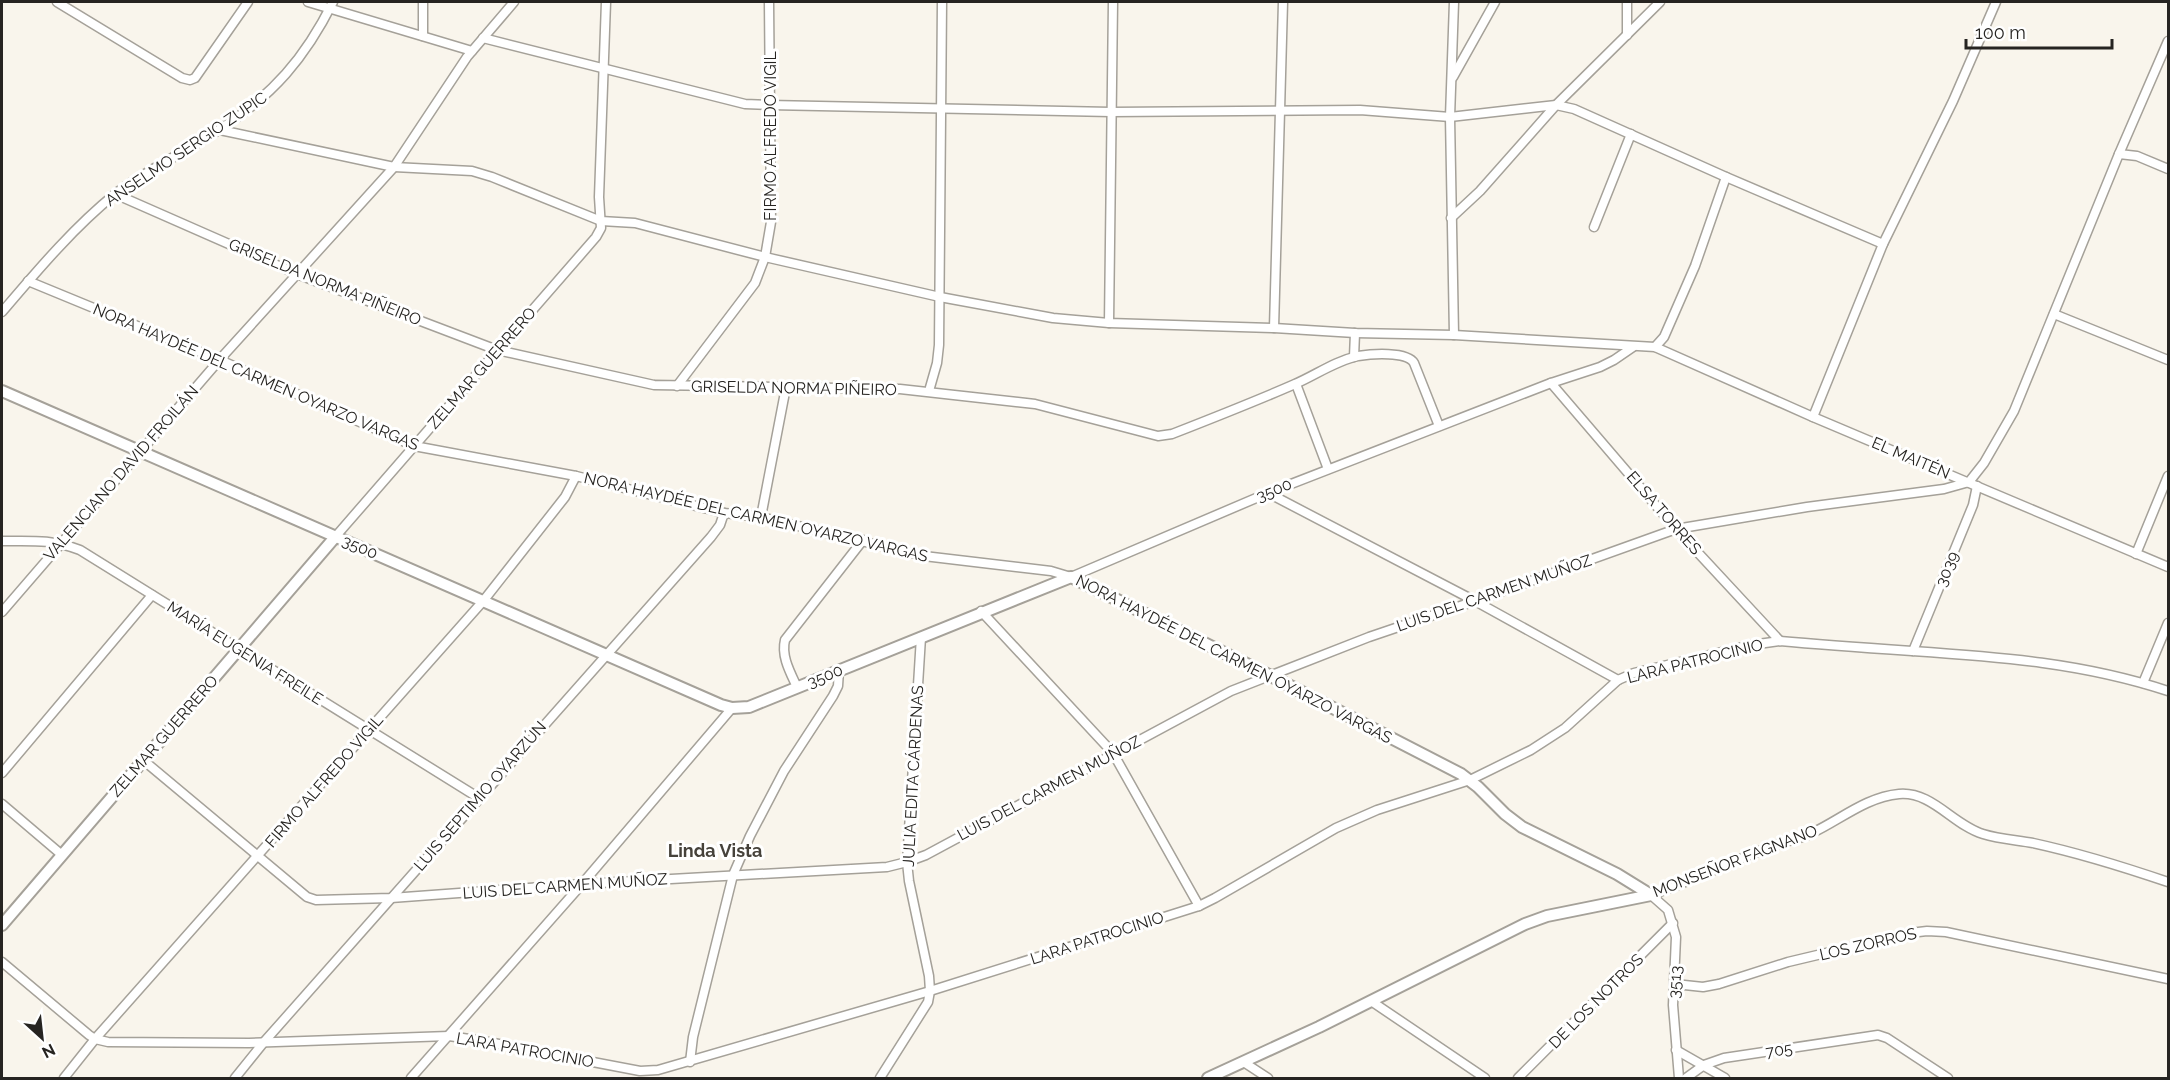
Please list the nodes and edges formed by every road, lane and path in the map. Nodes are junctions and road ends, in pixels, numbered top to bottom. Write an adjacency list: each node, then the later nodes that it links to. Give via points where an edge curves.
1 (57, 2): 2 (street, via 190,80)
2 (248, 2)
3 (308, 2): 16 (street)
4 (423, 2): 18 (street)
5 (514, 2): 19 (street, VALENCIANO DAVID FROILÁN)
6 (606, 2): 22 (street)
7 (770, 2): 24 (street, FIRMO ALFREDO VIGIL)
8 (942, 2): 26 (street)
9 (1113, 2): 28 (street)
10 (1283, 2): 27 (street)
11 (1454, 2): 23 (street)
12 (1495, 2): 23 (street)
13 (1628, 2): 17 (street)
14 (1660, 2): 17 (street)
15 (1996, 2): 40 (street, via 1953,101)
16 (332, 4): 18 (street); 30 (street, ANSELMO SERGIO ZUPIC, via 311,43 276,86)
17 (1627, 35): 25 (street)
18 (423, 36): 21 (street)
19 (483, 38): 21 (street, VALENCIANO DAVID FROILÁN); 22 (street)
20 (2169, 41): 32 (street)
21 (472, 51): 33 (street, VALENCIANO DAVID FROILÁN)
22 (605, 69): 24 (street, via 745,104); 38 (street)
23 (1451, 80): 29 (street)
24 (769, 105): 26 (street); 41 (street, FIRMO ALFREDO VIGIL, via 771,222)
25 (1556, 105): 29 (street); 31 (street); 37 (street)
26 (941, 109): 28 (street); 44 (street)
27 (1281, 111): 28 (street); 29 (street, via 1360,110); 48 (street)
28 (1111, 112): 47 (street)
29 (1450, 117): 37 (street)
30 (220, 130): 33 (street); 36 (street, ANSELMO SERGIO ZUPIC)
31 (1631, 134): 35 (street); 39 (street)
32 (2119, 154): 34 (street, via 2138,156); 46 (street)
33 (394, 167): 38 (street, via 472,171); 42 (street, VALENCIANO DAVID FROILÁN)
34 (2169, 169)
35 (1726, 177): 40 (street); 52 (street, via 1695,266 1664,337)
36 (115, 194): 42 (street, GRISELDA NORMA PIÑEIRO); 43 (street, ANSELMO SERGIO ZUPIC)
37 (1451, 218): 50 (street)
38 (601, 221): 41 (street, via 635,223); 53 (street, ZELMAR GUERRERO, via 596,237)
39 (1594, 227)
40 (1883, 243): 63 (street)
41 (765, 257): 44 (street); 59 (street, FIRMO ALFREDO VIGIL, via 755,283)
42 (297, 274): 53 (street, GRISELDA NORMA PIÑEIRO); 55 (street, VALENCIANO DAVID FROILÁN)
43 (28, 281): 45 (street, ANSELMO SERGIO ZUPIC); 55 (street, NORA HAYDÉE DEL CARMEN OYARZO VARGAS)
44 (940, 297): 47 (street, via 1053,318); 62 (street, via 937,363)
45 (2, 312)
46 (2054, 314): 56 (street); 70 (street, via 2014,411)
47 (1109, 323): 48 (street)
48 (1274, 328): 49 (street)
49 (1355, 333): 50 (street); 54 (street)
50 (1454, 335): 51 (street)
51 (1632, 347): 52 (street); 57 (street, 3500, via 1607,364)
52 (1655, 347): 63 (street, EL MAITÉN)
53 (497, 350): 59 (street, GRISELDA NORMA PIÑEIRO, via 654,385); 65 (street, ZELMAR GUERRERO)
54 (1354, 357): 58 (street, GRISELDA NORMA PIÑEIRO); 64 (street, GRISELDA NORMA PIÑEIRO, via 1411,358)
55 (220, 360): 65 (street, NORA HAYDÉE DEL CARMEN OYARZO VARGAS); 66 (street, VALENCIANO DAVID FROILÁN)
56 (2169, 360)
57 (1551, 383): 64 (street, 3500); 74 (street, ELSA TORRES)
58 (1296, 384): 62 (street, GRISELDA NORMA PIÑEIRO, via 1172,434 1158,436 1035,404); 67 (street)
59 (677, 386): 60 (street, GRISELDA NORMA PIÑEIRO)
60 (786, 387): 62 (street, GRISELDA NORMA PIÑEIRO); 73 (street)
61 (2, 391): 66 (street, 3500)
62 (929, 391)
63 (1813, 417): 70 (street, EL MAITÉN)
64 (1439, 426): 67 (street, 3500)
65 (414, 446): 68 (street, NORA HAYDÉE DEL CARMEN OYARZO VARGAS); 75 (street, ZELMAR GUERRERO)
66 (140, 452): 75 (street, 3500); 78 (street, VALENCIANO DAVID FROILÁN)
67 (1328, 469): 71 (street, 3500)
68 (576, 476): 72 (street, NORA HAYDÉE DEL CARMEN OYARZO VARGAS); 83 (street, FIRMO ALFREDO VIGIL, via 565,496)
69 (2169, 476): 79 (street)
70 (1973, 484): 74 (street, LUIS DEL CARMEN MUÑOZ); 79 (street, EL MAITÉN); 91 (street, 3039, via 1973,505)
71 (1268, 493): 81 (street, 3500); 84 (street)
72 (724, 513): 73 (street, NORA HAYDÉE DEL CARMEN OYARZO VARGAS); 92 (street, LUIS SEPTIMIO OYARZÚN, via 711,537)
73 (761, 517): 76 (street, NORA HAYDÉE DEL CARMEN OYARZO VARGAS)
74 (1676, 529): 84 (street, LUIS DEL CARMEN MUÑOZ); 89 (street, ELSA TORRES)
75 (336, 536): 83 (street, 3500); 90 (street, ZELMAR GUERRERO)
76 (863, 540): 81 (street, NORA HAYDÉE DEL CARMEN OYARZO VARGAS, via 924,556 1051,571); 97 (street, via 785,640 785,659)
77 (2, 542): 78 (street, MARÍA EUGENIA FREILE)
78 (61, 543): 82 (street, MARÍA EUGENIA FREILE, via 80,550); 86 (street, VALENCIANO DAVID FROILÁN)
79 (2136, 554): 80 (street, EL MAITÉN)
80 (2169, 567)
81 (1071, 577): 85 (street, 3500); 94 (street, NORA HAYDÉE DEL CARMEN OYARZO VARGAS)
82 (152, 595): 90 (street, MARÍA EUGENIA FREILE); 103 (street)
83 (483, 600): 92 (street, 3500); 100 (street, FIRMO ALFREDO VIGIL)
84 (1475, 602): 94 (street, LUIS DEL CARMEN MUÑOZ); 95 (street)
85 (981, 611): 88 (street, 3500); 101 (street)
86 (2, 612)
87 (2169, 623): 96 (street)
88 (921, 638): 93 (street, 3500); 109 (street, JULIA EDITA CÁRDENAS)
89 (1780, 641): 91 (street, LARA PATROCINIO); 95 (street, LARA PATROCINIO, via 1634,673)
90 (239, 649): 100 (street, MARÍA EUGENIA FREILE); 102 (street, ZELMAR GUERRERO)
91 (1913, 651): 96 (street, LARA PATROCINIO, via 2077,667)
92 (606, 654): 99 (street, 3500); 105 (street, LUIS SEPTIMIO OYARZÚN)
93 (839, 670): 97 (street, 3500); 110 (street, via 833,696 784,771)
94 (1269, 675): 101 (street, LUIS DEL CARMEN MUÑOZ); 104 (street, NORA HAYDÉE DEL CARMEN OYARZO VARGAS)
95 (1618, 680): 104 (street, LARA PATROCINIO, via 1547,740)
96 (2143, 683): 98 (street, LARA PATROCINIO)
97 (796, 687): 99 (street, 3500, via 749,706)
98 (2169, 691)
99 (732, 708): 112 (street)
100 (368, 731): 105 (street, MARÍA EUGENIA FREILE); 108 (street, FIRMO ALFREDO VIGIL)
101 (1113, 753): 109 (street, LUIS DEL CARMEN MUÑOZ); 115 (street)
102 (143, 760): 107 (street, ZELMAR GUERRERO); 108 (street, LUIS DEL CARMEN MUÑOZ)
103 (2, 773)
104 (1470, 780): 113 (street, NORA HAYDÉE DEL CARMEN OYARZO VARGAS, via 1522,826); 115 (street, LARA PATROCINIO, via 1377,810 1336,828)
105 (479, 798): 114 (street, LUIS SEPTIMIO OYARZÚN)
106 (2, 804): 107 (street)
107 (62, 855): 117 (street, ZELMAR GUERRERO)
108 (258, 856): 114 (street, LUIS DEL CARMEN MUÑOZ, via 307,897 316,900); 124 (street, FIRMO ALFREDO VIGIL)
109 (907, 862): 110 (street, LUIS DEL CARMEN MUÑOZ, via 887,867); 121 (street, JULIA EDITA CÁRDENAS)
110 (733, 875): 112 (street, LUIS DEL CARMEN MUÑOZ); 127 (street)
111 (2169, 882): 113 (street, MONSEÑOR FAGNANO, via 2107,862 1982,834 1927,800 1901,794 1867,803 1811,834)
112 (582, 884): 114 (street, LUIS DEL CARMEN MUÑOZ); 123 (street)
113 (1651, 895): 116 (street, via 1668,910); 122 (street, MONSEÑOR FAGNANO, via 1525,924)
114 (391, 898): 125 (street, LUIS SEPTIMIO OYARZÚN)
115 (1199, 906): 121 (street, LARA PATROCINIO)
116 (1673, 923): 120 (street, 3513); 138 (street, DE LOS NOTROS)
117 (2, 925)
118 (2, 962): 124 (street)
119 (2169, 979): 120 (street, LOS ZORROS, via 1926,931 1788,962 1703,987)
120 (1675, 984): 126 (street, 3513)
121 (930, 991): 127 (street, LARA PATROCINIO); 134 (street, via 928,1002)
122 (1371, 1001): 128 (street, MONSEÑOR FAGNANO); 137 (street)
123 (449, 1036): 125 (street, LARA PATROCINIO); 130 (street, LARA PATROCINIO); 133 (street)
124 (95, 1040): 125 (street, LARA PATROCINIO); 131 (street, FIRMO ALFREDO VIGIL)
125 (264, 1042): 132 (street, LUIS SEPTIMIO OYARZÚN)
126 (1676, 1050): 129 (street); 139 (street, 3513)
127 (690, 1062): 130 (street, LARA PATROCINIO)
128 (1245, 1063): 135 (street, MONSEÑOR FAGNANO); 136 (street)
129 (1704, 1065): 140 (street, 705); 141 (street); 142 (street, 705, via 1724,1058 1878,1035)
130 (641, 1075)
131 (64, 1078)
132 (235, 1078)
133 (411, 1078)
134 (880, 1078)
135 (1208, 1078)
136 (1269, 1078)
137 (1485, 1078)
138 (1518, 1078)
139 (1679, 1078)
140 (1686, 1078)
141 (1725, 1078)
142 (1948, 1078)

